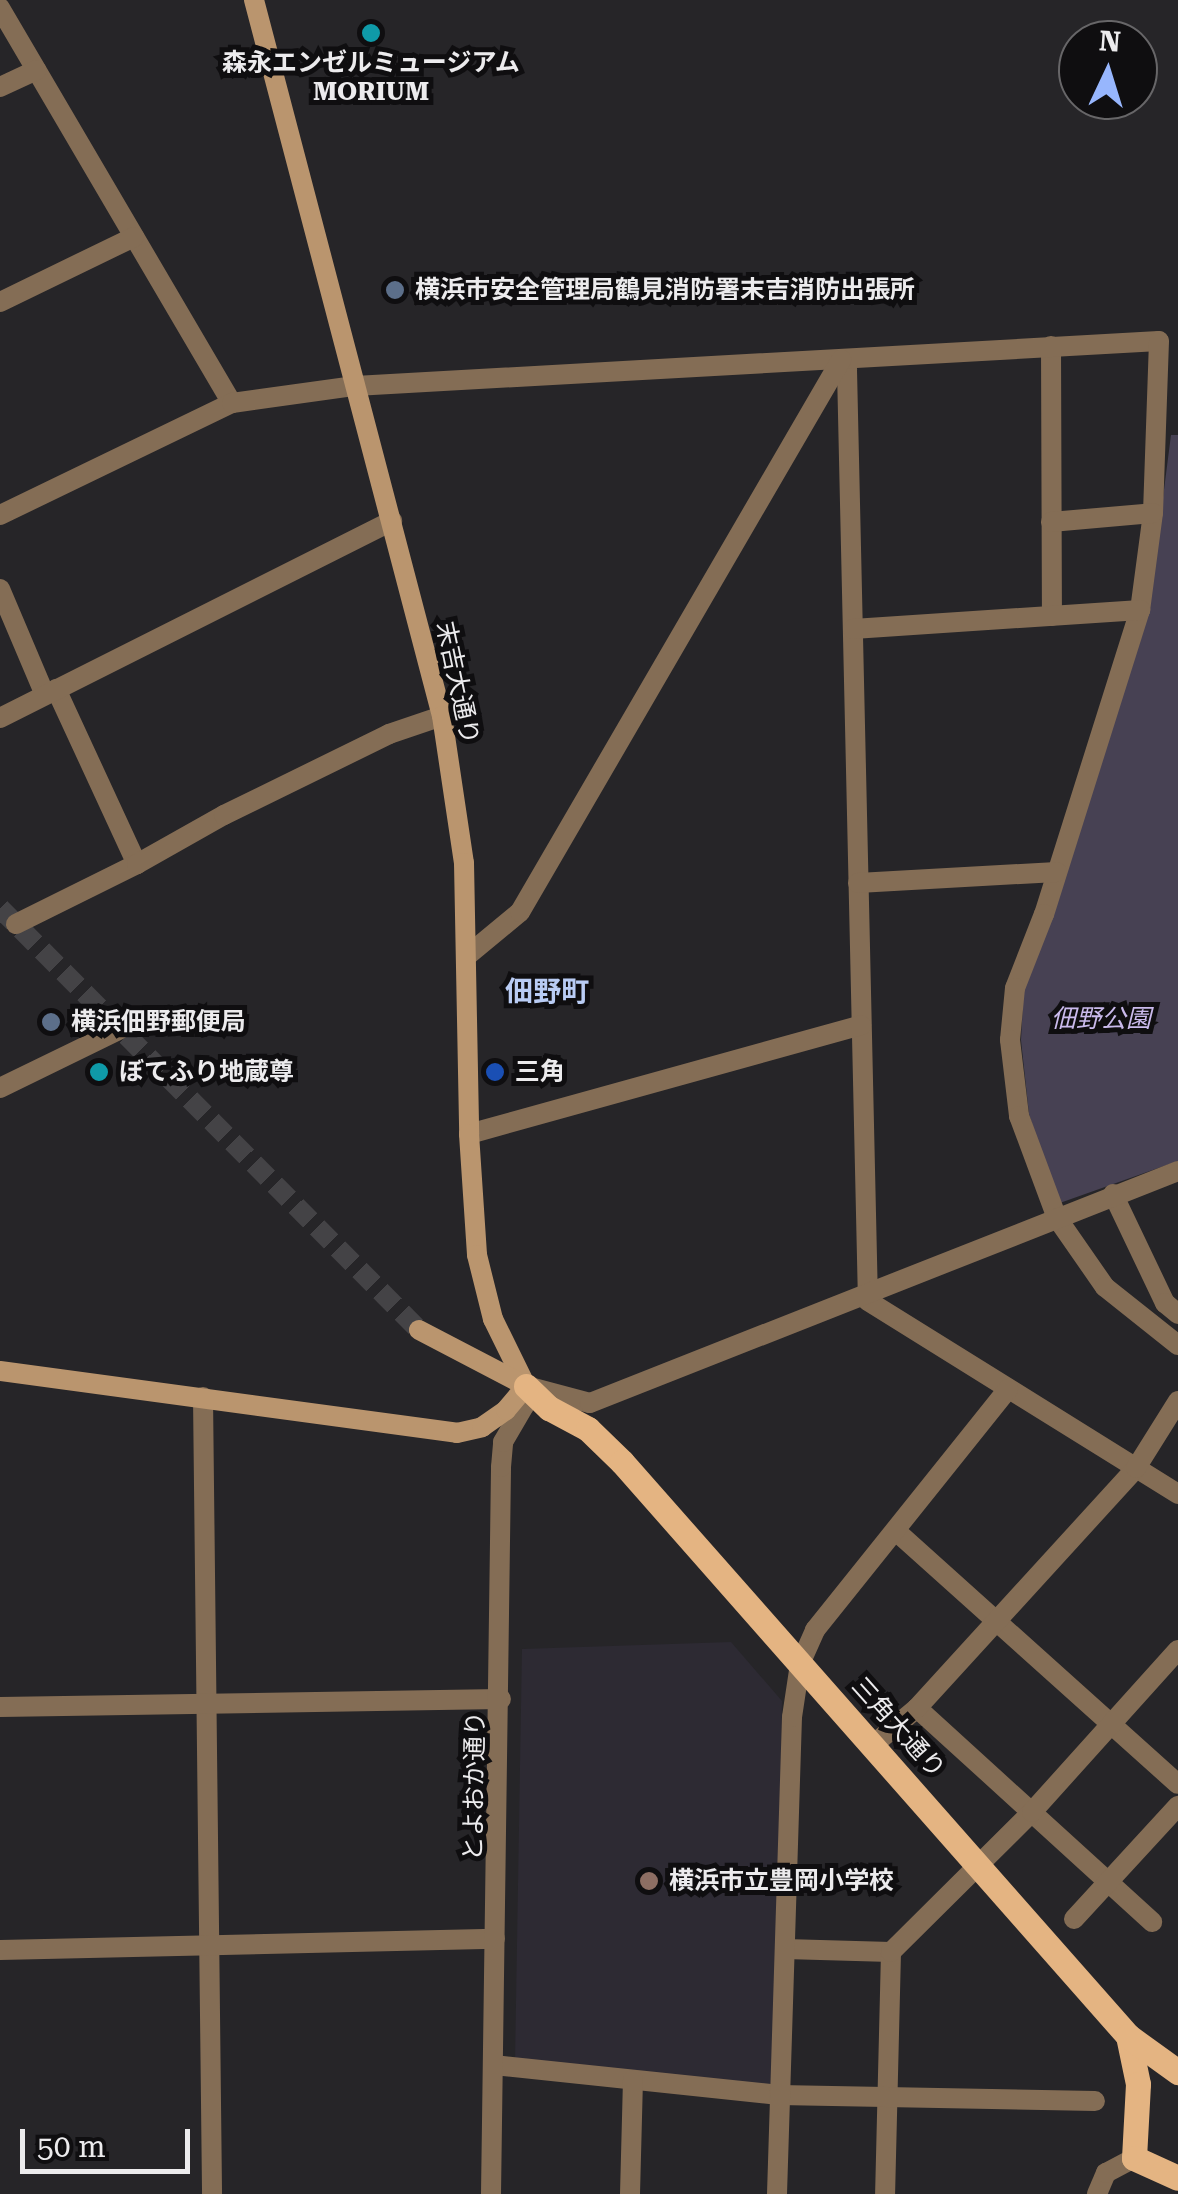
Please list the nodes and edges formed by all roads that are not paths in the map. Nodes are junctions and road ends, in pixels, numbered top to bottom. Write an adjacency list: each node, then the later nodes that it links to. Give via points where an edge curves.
1 (254, 0): 9 (street, 末吉大通り)
2 (0, 8): 3 (street)
3 (36, 70): 4 (street); 5 (street)
4 (0, 88)
5 (134, 236): 6 (street); 10 (street)
6 (0, 302)
7 (1051, 346): 8 (street); 11 (street, via 1159,341); 14 (street)
8 (841, 360): 9 (street); 18 (street, via 847,370); 26 (street, via 520,912)
9 (355, 386): 10 (street); 13 (street, 末吉大通り)
10 (232, 403): 12 (street)
11 (1152, 513): 14 (street); 16 (street)
12 (0, 514)
13 (392, 521): 19 (street); 20 (street, 末吉大通り)
14 (1051, 522): 17 (street)
15 (0, 588): 19 (street)
16 (1140, 610): 17 (street); 23 (street)
17 (1052, 616): 18 (street)
18 (853, 629): 24 (street)
19 (51, 692): 21 (street); 22 (street)
20 (442, 716): 22 (street, via 340,758); 26 (street, 末吉大通り, via 464,862)
21 (0, 718)
22 (138, 864): 25 (street)
23 (1058, 872): 24 (street); 33 (street, via 1015,988 1010,1040 1019,1116)
24 (858, 882): 27 (street)
25 (16, 924)
26 (468, 956): 30 (street, 末吉大通り)
27 (861, 1026): 30 (street); 34 (street)
28 (119, 1030): 29 (street)
29 (0, 1088)
30 (469, 1134): 39 (street, 末吉大通り, via 484,1290)
31 (1178, 1171): 32 (street)
32 (1112, 1194): 33 (street); 35 (street, via 1164,1303)
33 (1056, 1218): 34 (street); 37 (street, via 1105,1286)
34 (866, 1294): 39 (street, via 590,1403); 40 (street)
35 (1178, 1314)
36 (419, 1330): 39 (street)
37 (1178, 1345)
38 (0, 1371): 41 (street)
39 (526, 1386): 41 (street, via 482,1427 456,1433); 48 (main road, 三角大通り, via 622,1462); 49 (street, とよおか通り, via 524,1406 503,1442 501,1466)
40 (1008, 1389): 43 (street); 45 (street)
41 (203, 1397): 50 (street)
42 (1178, 1401): 43 (street)
43 (1136, 1468): 44 (street); 46 (street)
44 (1178, 1494)
45 (897, 1532): 46 (street); 48 (street, via 815,1630)
46 (996, 1620): 52 (street); 53 (street)
47 (1178, 1650): 53 (street)
48 (800, 1664): 54 (main road, 三角大通り); 64 (street, via 792,1716)
49 (501, 1699): 50 (street); 62 (street, とよおか通り)
50 (206, 1704): 51 (street); 63 (street)
51 (0, 1707)
52 (917, 1708): 54 (street); 57 (street)
53 (1109, 1724): 55 (street); 57 (street)
54 (873, 1745): 58 (main road, 三角大通り)
55 (1178, 1784)
56 (1178, 1806): 59 (street)
57 (1032, 1812): 58 (street); 59 (street)
58 (977, 1864): 66 (street); 67 (main road, 三角大通り)
59 (1108, 1882): 60 (street); 61 (street)
60 (1074, 1919)
61 (1152, 1922)
62 (496, 1939): 63 (street); 68 (street, とよおか通り)
63 (210, 1946): 65 (street); 76 (street)
64 (785, 1948): 66 (street); 71 (street)
65 (0, 1950)
66 (891, 1952): 72 (street)
67 (1128, 2036): 69 (main road); 74 (main road, 三角大通り, via 1138,2084)
68 (494, 2065): 70 (street); 77 (street, とよおか通り)
69 (1178, 2072)
70 (632, 2080): 71 (street); 78 (street)
71 (779, 2094): 72 (street); 79 (street)
72 (887, 2099): 73 (street); 80 (street)
73 (1095, 2101)
74 (1134, 2158): 75 (main road); 81 (street, via 1106,2172)
75 (1178, 2178)
76 (212, 2194)
77 (492, 2194)
78 (630, 2194)
79 (777, 2194)
80 (885, 2194)
81 (1096, 2194)

